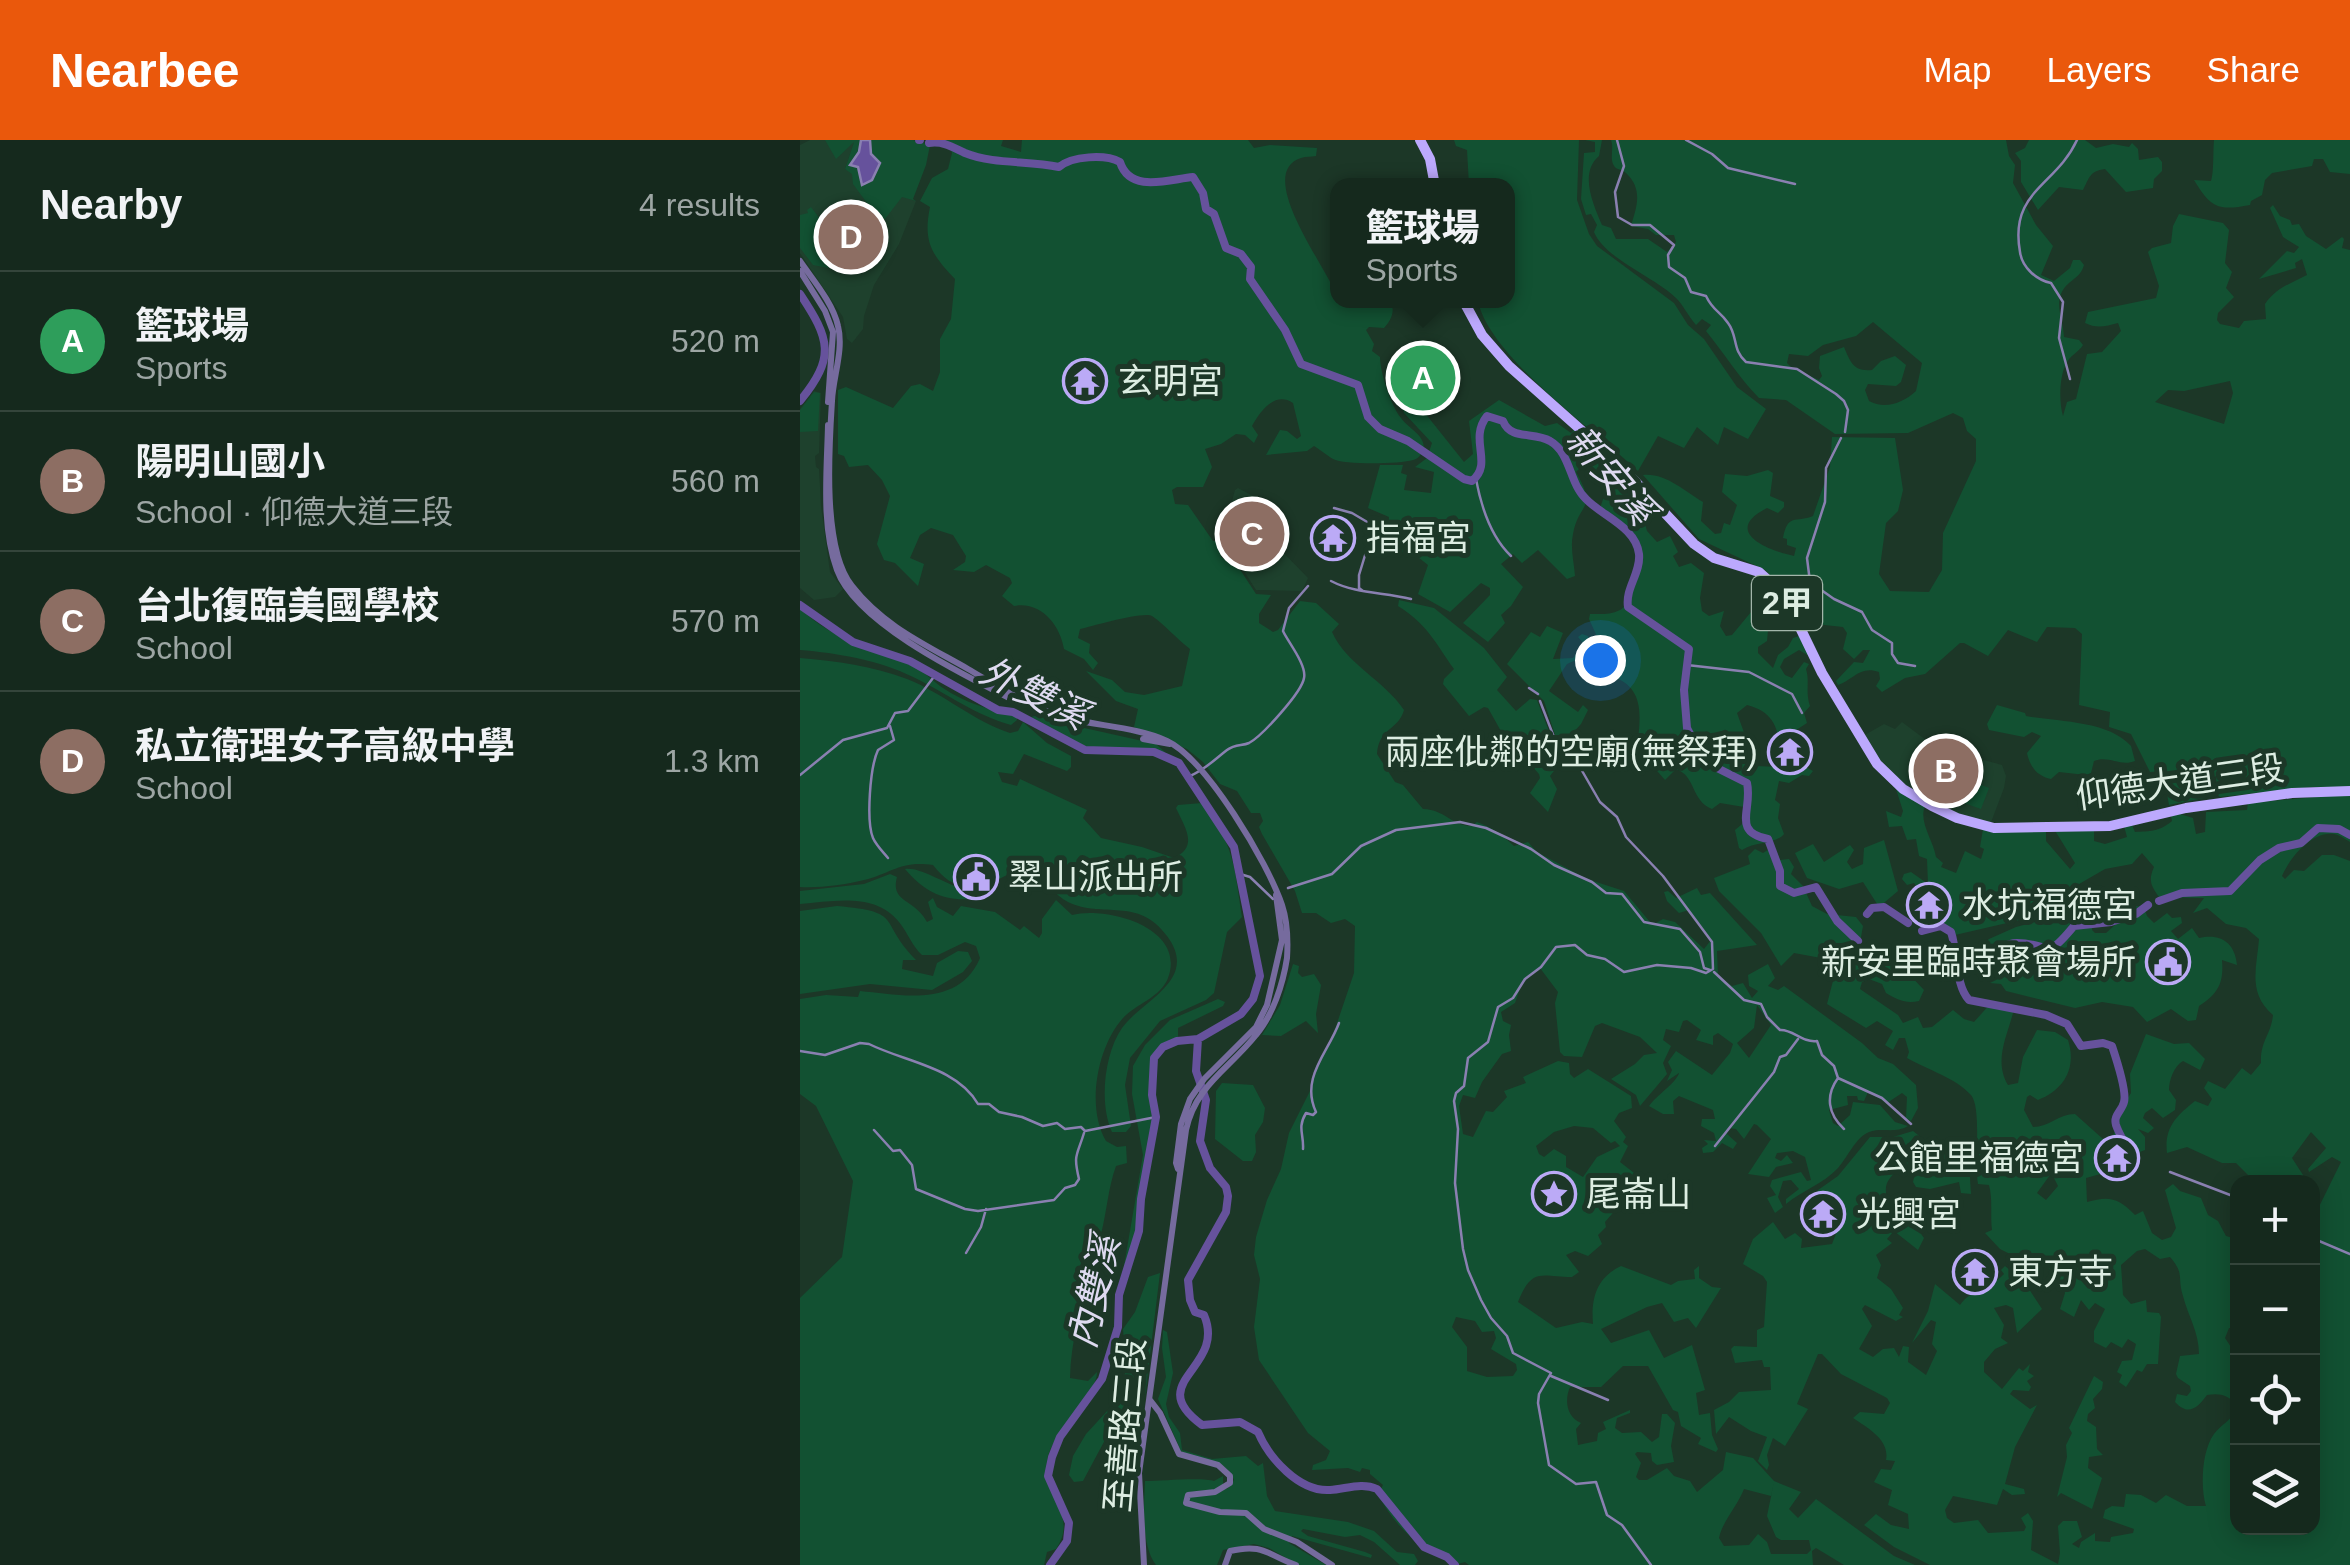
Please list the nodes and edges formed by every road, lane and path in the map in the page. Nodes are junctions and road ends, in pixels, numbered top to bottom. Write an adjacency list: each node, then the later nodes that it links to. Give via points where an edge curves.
1 (1420, 140): 2 (main road)
2 (1433, 178)
3 (800, 260): 6 (street, via 838,325 832,498 839,562 850,584 896,629 1029,704)
4 (800, 271): 6 (street, via 833,332 827,504 835,567 849,590 898,636 1027,707)
5 (1468, 308): 7 (main road, 仰德大道三段 / 2甲, via 1509,366 1694,544 1769,580 1877,764 1904,789 1956,818 1994,828 2110,826 2186,808)
6 (1171, 744): 8 (street, 至善路三段, via 1209,777 1258,856 1280,907 1286,959 1270,1014 1254,1038 1206,1081 1189,1114)
7 (2350, 791)
8 (1149, 1399): 9 (street, 至善路三段, via 1140,1472); 12 (street, via 1180,1454 1218,1465 1230,1476 1226,1488 1188,1495 1186,1503 1246,1512 1264,1530)
9 (1144, 1565)
10 (1225, 1565): 11 (street, via 1230,1552 1248,1547)
11 (1296, 1565)
12 (1332, 1565)

